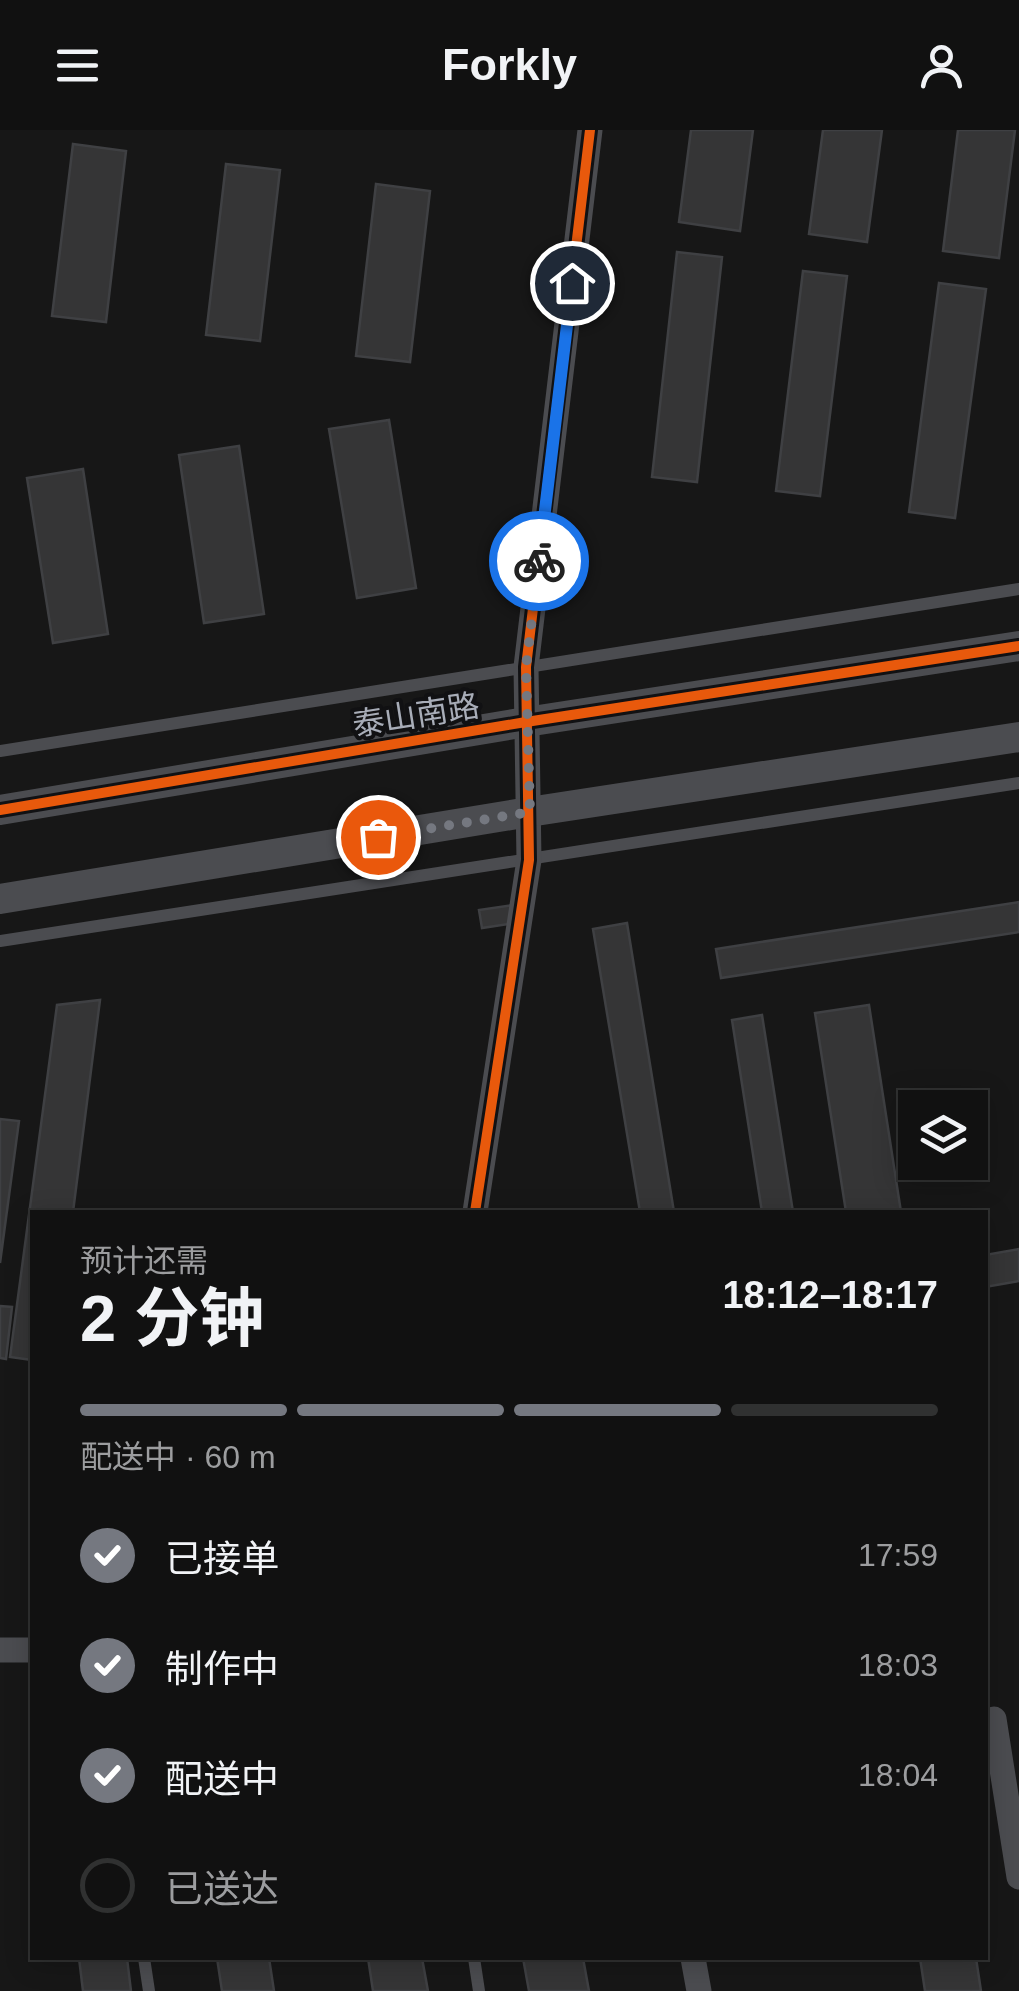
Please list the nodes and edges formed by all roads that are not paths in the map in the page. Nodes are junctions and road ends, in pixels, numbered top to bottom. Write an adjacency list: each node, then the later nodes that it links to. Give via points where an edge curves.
1 (590, 130): 4 (street)
2 (1019, 588): 4 (lane)
3 (1019, 646): 5 (street, 泰山南路)
4 (526, 667): 5 (street); 7 (lane)
5 (526, 722): 9 (street, 泰山南路); 10 (street)
6 (1019, 737): 10 (street)
7 (0, 751)
8 (1019, 783): 11 (lane)
9 (0, 810)
10 (530, 812): 11 (street); 12 (street)
11 (528, 860): 13 (lane); 14 (street)
12 (0, 900)
13 (0, 942)
14 (475, 1210)
15 (0, 1650): 16 (street)
16 (30, 1650)
17 (999, 1718): 18 (street)
18 (1019, 1877)
19 (144, 1960): 22 (lane)
20 (474, 1960): 23 (lane)
21 (693, 1960): 24 (street)
22 (150, 1991)
23 (479, 1991)
24 (699, 1991)

